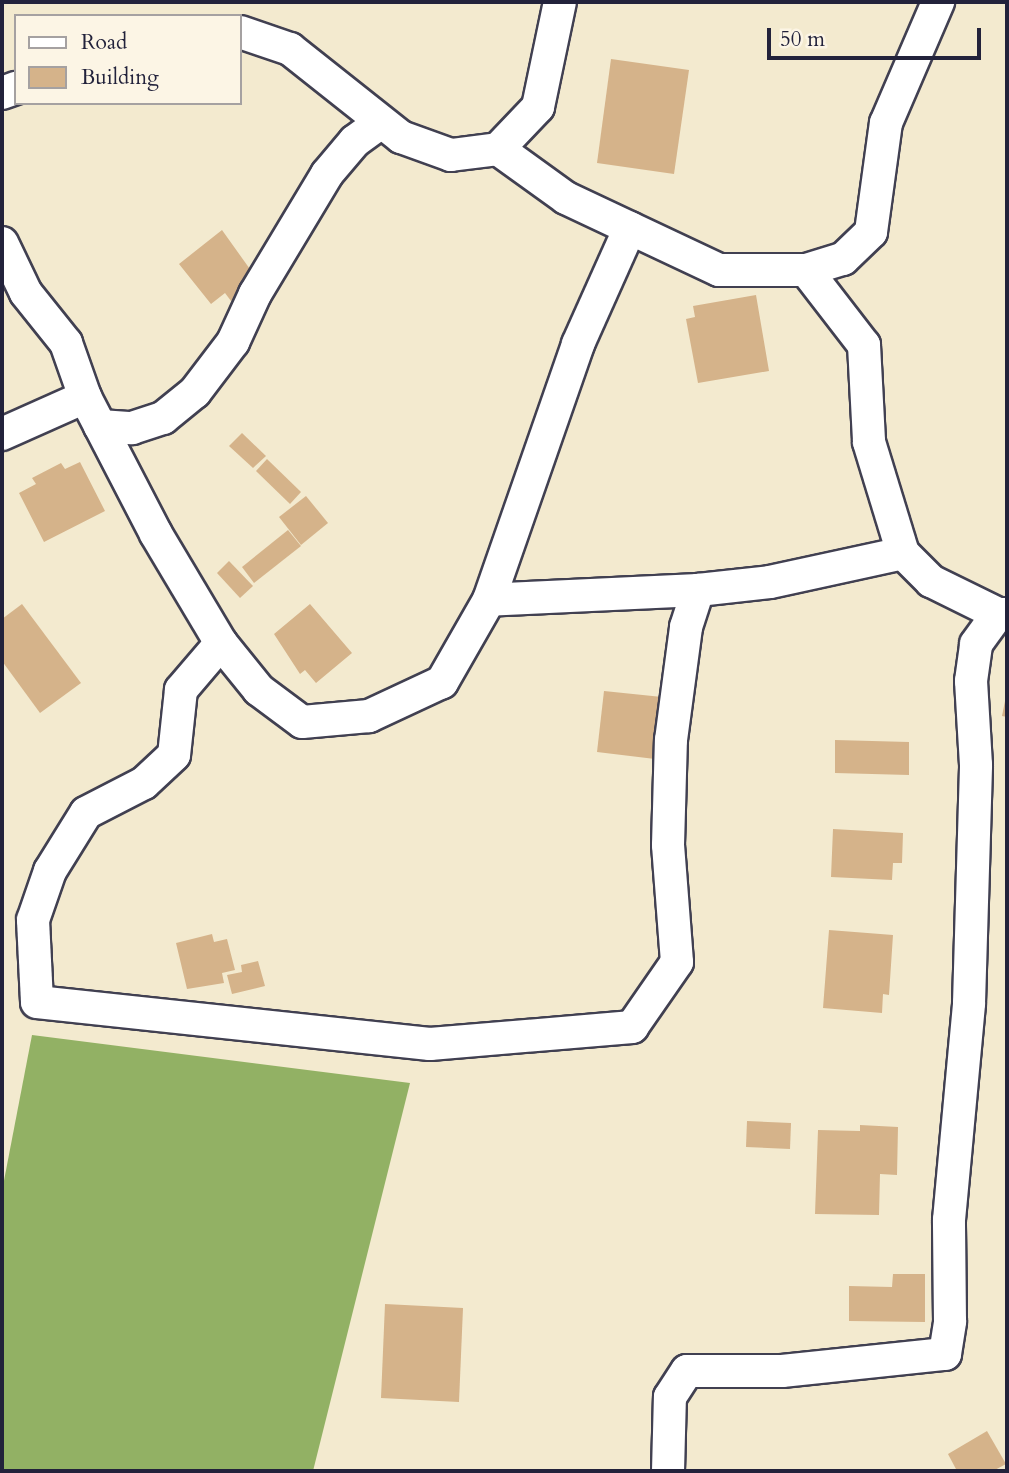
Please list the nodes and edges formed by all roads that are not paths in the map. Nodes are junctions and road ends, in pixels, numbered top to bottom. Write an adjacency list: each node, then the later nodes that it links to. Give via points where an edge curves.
1 (560, 2): 5 (street, via 538,107)
2 (938, 2): 8 (street, via 886,123 871,232 844,260)
3 (242, 33): 4 (street, via 290,49)
4 (381, 122): 5 (street, via 401,137 451,155); 10 (street, via 355,141 327,174 255,294 233,342 195,393 163,418 132,428)
5 (498, 149): 6 (street, via 566,198)
6 (630, 228): 8 (street, via 719,270); 14 (street, via 578,344)
7 (2, 243): 9 (street, via 26,293 66,343)
8 (806, 270): 12 (street, via 864,345 869,442)
9 (85, 397): 10 (street); 11 (street)
10 (100, 426): 16 (street, via 156,534)
11 (2, 434)
12 (903, 553): 13 (street, via 770,582); 15 (street, via 931,581)
13 (698, 590): 14 (street); 16 (street, via 686,627 671,740 668,845 677,962 632,1027 430,1044 37,1002 33,920 50,871 86,813 144,783 174,755 181,690)
14 (489, 600): 16 (street, via 442,682 369,716 302,722 259,690)
15 (1003, 614): 17 (street, via 976,644 971,681 976,765 969,1003 949,1220 946,1354 782,1371 687,1371 670,1396)
16 (221, 643)
17 (667, 1471)

